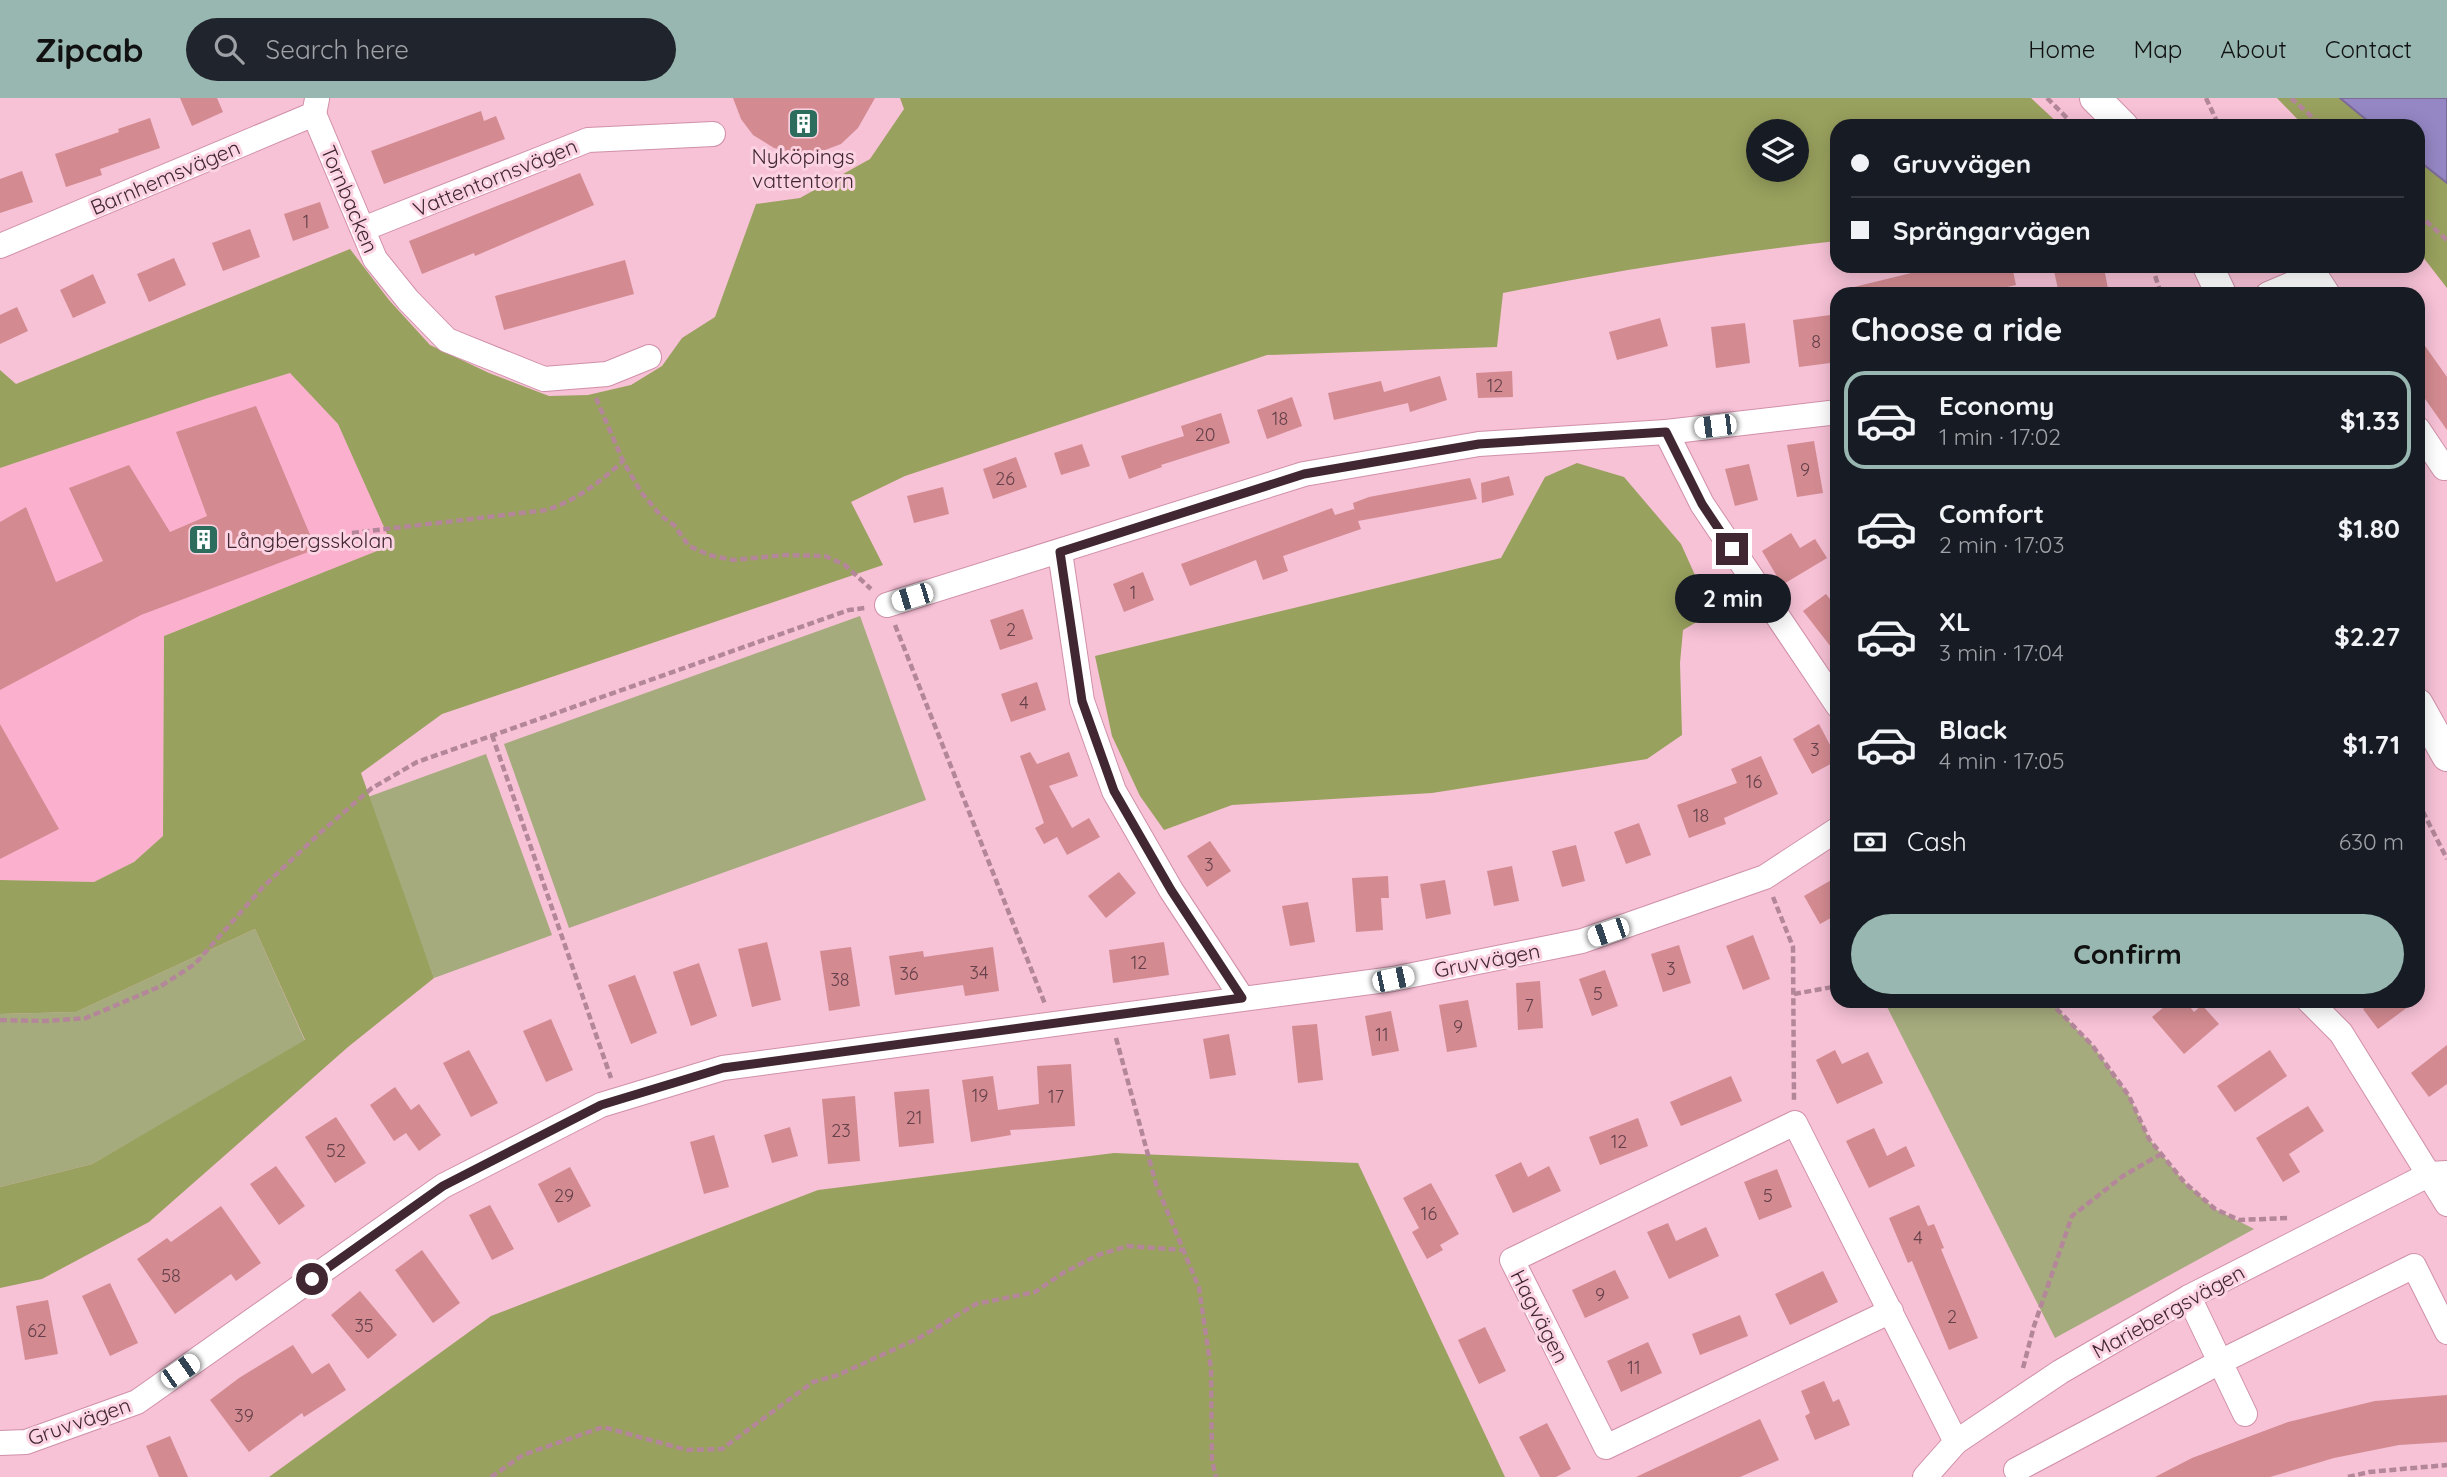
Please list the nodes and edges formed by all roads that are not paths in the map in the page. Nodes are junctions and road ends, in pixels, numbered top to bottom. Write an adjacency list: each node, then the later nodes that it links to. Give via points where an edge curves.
1 (2095, 98): 3 (street)
2 (316, 106): 5 (street, Tornbacken); 6 (street, Barnhemsvägen)
3 (2116, 119)
4 (713, 134): 5 (street, Vattentornsvägen, via 588,140)
5 (363, 229): 9 (street, Tornbacken, via 375,259 447,340 544,379 607,374)
6 (0, 246)
7 (2284, 287): 8 (street, via 2315,274)
8 (2323, 287)
9 (649, 357)
10 (1830, 413): 11 (street)
11 (1666, 432): 14 (street, via 1479,444 1304,474); 16 (street, via 1702,504)
12 (2425, 440): 13 (street)
13 (2444, 468)
14 (1060, 552): 15 (street); 20 (street, via 1082,701 1114,791 1171,890)
15 (887, 605)
16 (1830, 694)
17 (2425, 717): 18 (street)
18 (2447, 756)
19 (1830, 835): 20 (street, Gruvvägen, via 1765,877 1582,941 1393,979)
20 (1242, 998): 31 (street, Gruvvägen, via 723,1068 601,1105 443,1186 137,1402 26,1442)
21 (2316, 1008): 23 (street, via 2341,1033)
22 (2447, 1153): 23 (street, Mariebergsvägen)
23 (2438, 1174): 24 (street); 25 (street, Mariebergsvägen)
24 (2447, 1204)
25 (2189, 1297): 28 (street); 30 (street, Mariebergsvägen, via 2060,1372)
26 (1891, 1311): 26 (street, Hagvägen, via 1795,1123 1512,1260 1606,1447); 30 (street)
27 (2447, 1332): 28 (street, via 2414,1266)
28 (2220, 1362): 29 (street); 32 (street)
29 (2245, 1414)
30 (1956, 1442): 33 (street, Mariebergsvägen)
31 (0, 1443)
32 (2016, 1470)
33 (1925, 1477)

